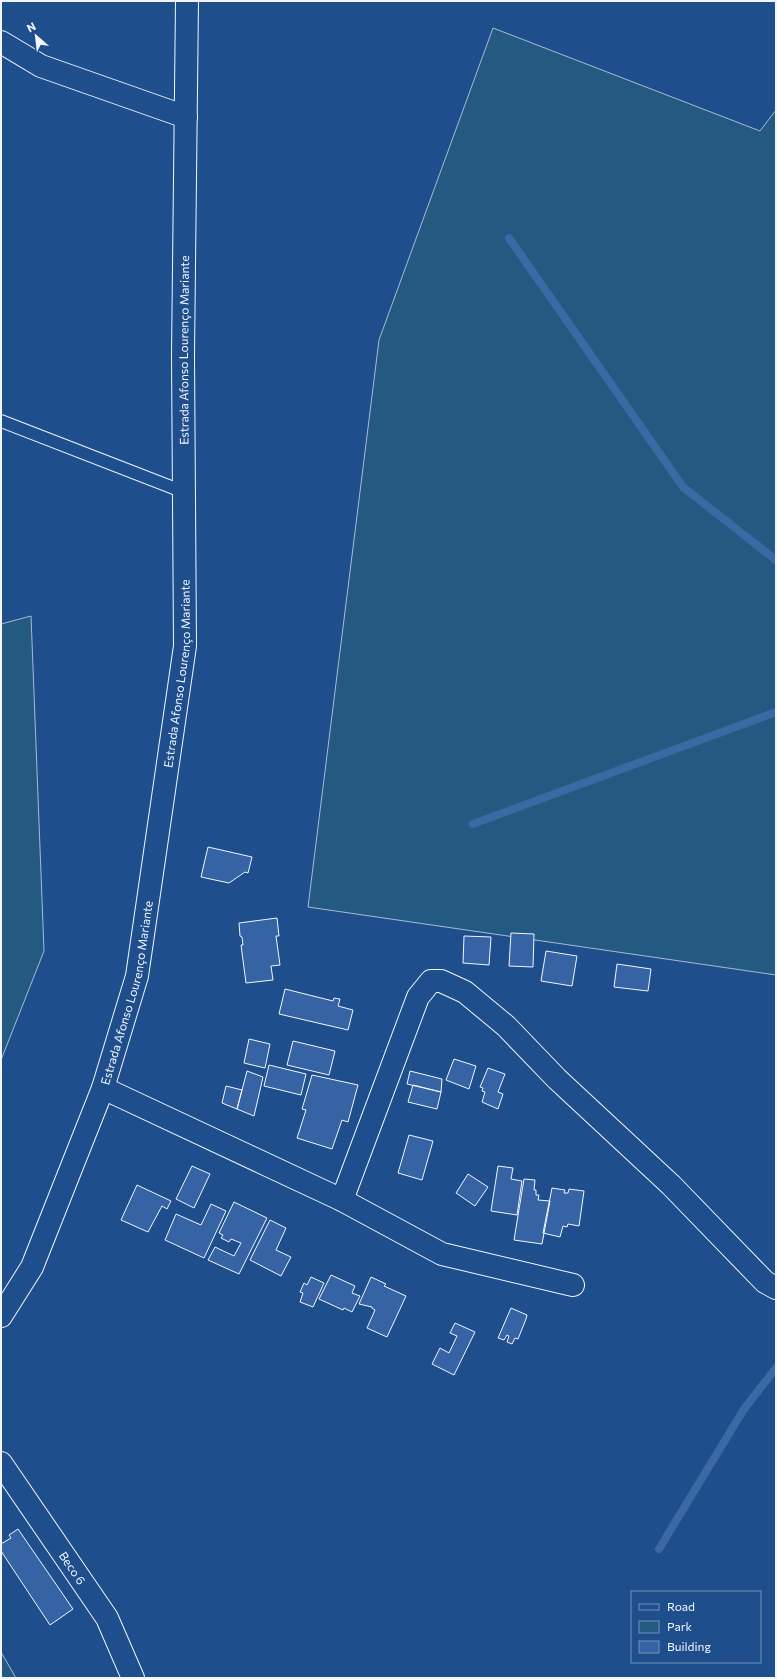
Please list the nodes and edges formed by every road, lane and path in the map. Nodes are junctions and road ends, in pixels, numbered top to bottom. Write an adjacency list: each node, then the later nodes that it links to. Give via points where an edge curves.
1 (187, 1): 3 (street, Estrada Afonso Lourenço Mariante)
2 (1, 42): 3 (street, via 41,66)
3 (186, 117): 5 (street, Estrada Afonso Lourenço Mariante)
4 (1, 421): 5 (lane)
5 (184, 492): 6 (street, Estrada Afonso Lourenço Mariante, via 185,646 138,976)
6 (102, 1088): 7 (street); 10 (street, Estrada Afonso Lourenço Mariante, via 32,1267)
7 (342, 1200): 8 (street, via 442,1254); 9 (street, via 418,997 432,982 441,981 465,992 506,1026 557,1079 671,1186 765,1282)
8 (573, 1285)
9 (776, 1288)
10 (1, 1316)
11 (1, 1463): 12 (street, Beco 6, via 107,1618)
12 (134, 1678)

